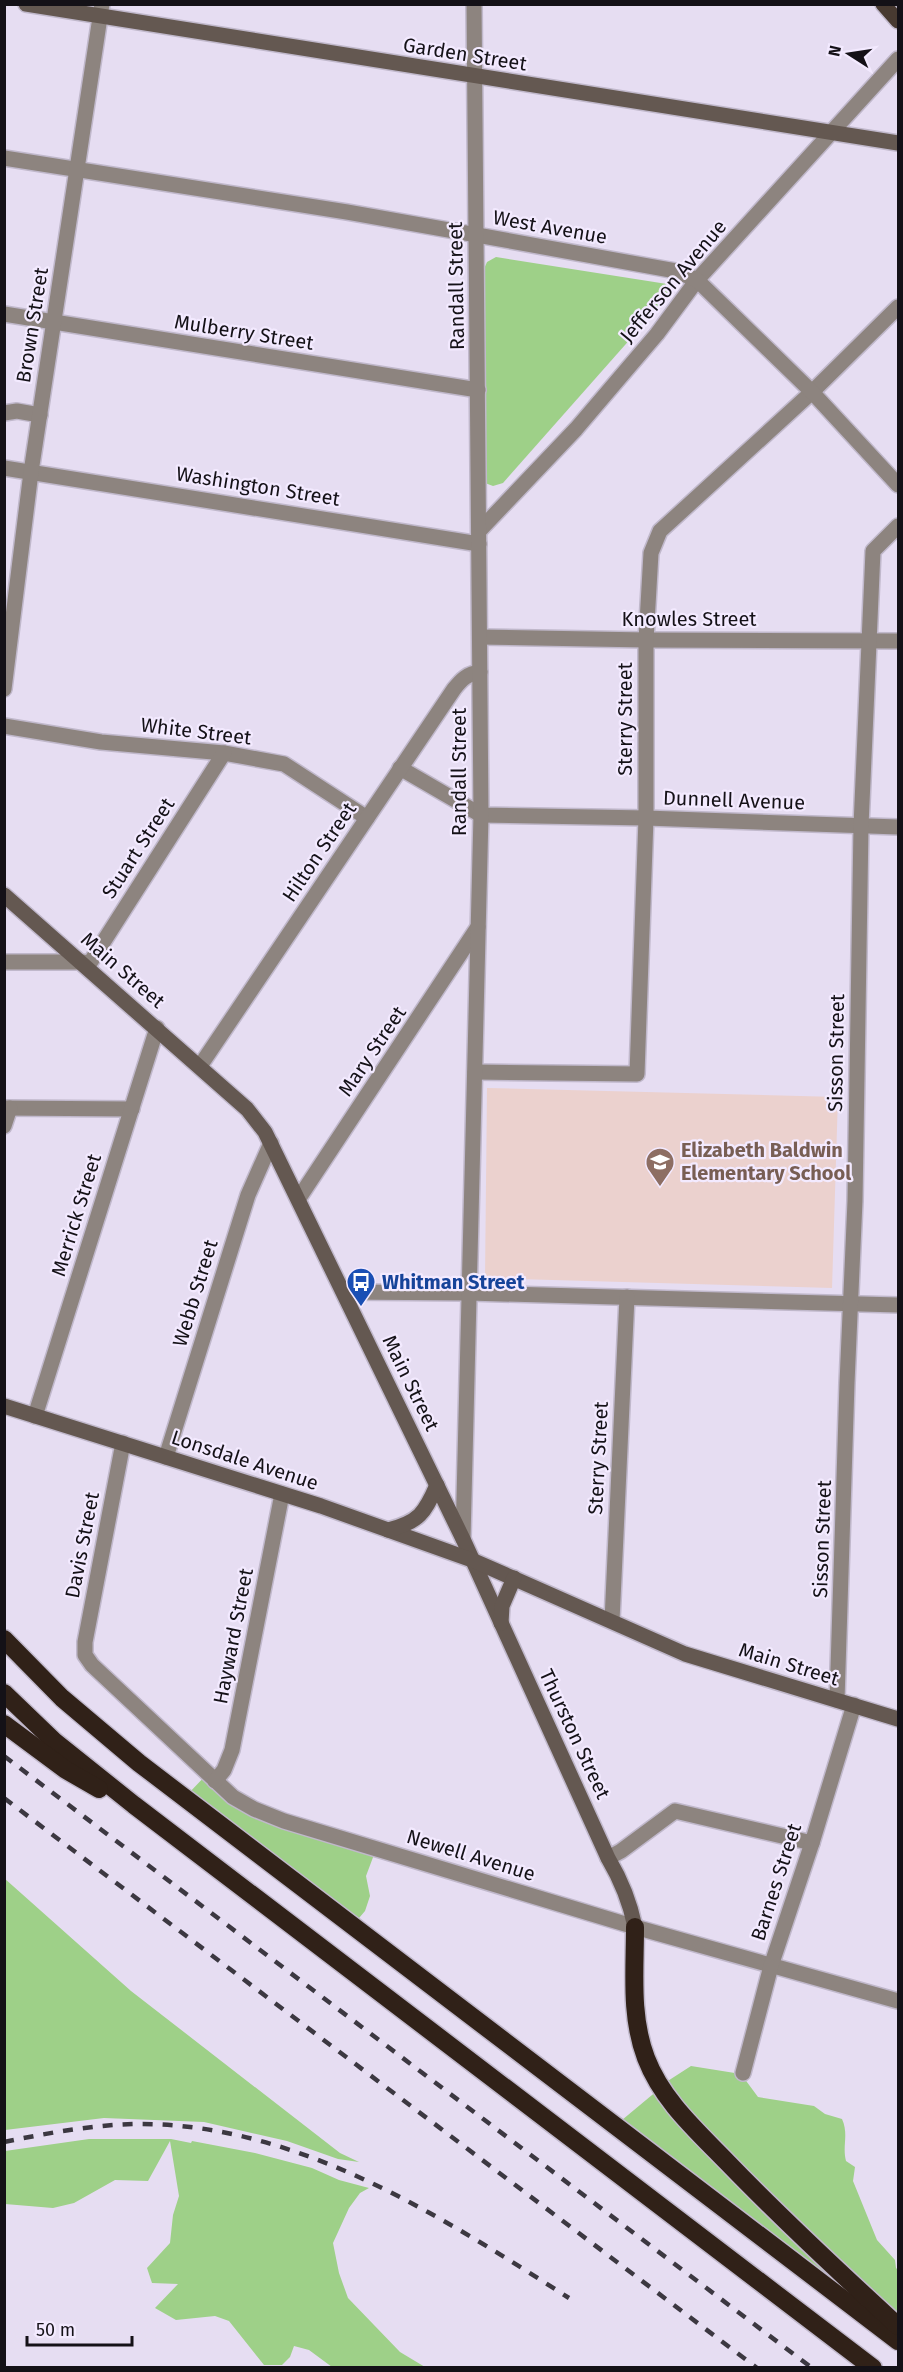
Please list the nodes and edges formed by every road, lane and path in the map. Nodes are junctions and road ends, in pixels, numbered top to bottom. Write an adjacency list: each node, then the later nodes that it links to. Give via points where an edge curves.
1 (26, 4): 4 (main road, Garden Street)
2 (474, 4): 7 (street, Randall Street)
3 (883, 4): 5 (main road)
4 (101, 11): 7 (main road, Garden Street); 11 (street, Brown Street)
5 (898, 21)
6 (898, 58): 8 (street, Jefferson Avenue)
7 (475, 77): 8 (main road, Garden Street); 12 (street, Randall Street)
8 (832, 132): 9 (main road, Garden Street); 13 (street, Jefferson Avenue)
9 (898, 143)
10 (4, 158): 11 (street, West Avenue)
11 (78, 170): 12 (street, West Avenue); 16 (street, Brown Street)
12 (477, 236): 13 (street, West Avenue, via 676,271); 17 (street, Randall Street)
13 (697, 280): 18 (street, West Avenue); 25 (street, Jefferson Avenue, via 657,334)
14 (898, 307): 18 (street, Sterry Street)
15 (4, 314): 16 (street, Mulberry Street)
16 (53, 323): 17 (street, Mulberry Street); 20 (street, Brown Street)
17 (478, 390): 25 (street, Randall Street)
18 (812, 392): 23 (street, West Avenue); 27 (street, Sterry Street, via 660,531 651,553)
19 (4, 413): 20 (street)
20 (40, 415): 22 (street, Brown Street)
21 (4, 468): 22 (street, Washington Street)
22 (31, 472): 25 (street, Washington Street); 31 (street, Brown Street)
23 (898, 484)
24 (898, 526): 28 (street, Sisson Street, via 873,551)
25 (479, 537): 26 (street, Randall Street)
26 (480, 636): 27 (street, Knowles Street); 30 (street, Randall Street)
27 (646, 640): 28 (street, Knowles Street); 37 (street, Sterry Street)
28 (868, 641): 29 (street, Knowles Street); 38 (street, Sisson Street)
29 (898, 641)
30 (480, 672): 34 (street, Hilton Street, via 463,678); 35 (street, Randall Street)
31 (4, 689)
32 (4, 726): 33 (street, White Street, via 101,742)
33 (224, 753): 36 (street, White Street, via 284,764); 45 (street, Stuart Street)
34 (400, 768): 35 (street, Dunnell Avenue); 36 (street, Hilton Street)
35 (481, 815): 37 (street, Dunnell Avenue); 41 (street, Randall Street)
36 (367, 818): 47 (street, Hilton Street)
37 (646, 818): 38 (street, Dunnell Avenue); 48 (street, Sterry Street, via 637,1074)
38 (861, 826): 39 (street, Dunnell Avenue); 57 (street, Sisson Street)
39 (898, 827)
40 (4, 895): 42 (main road, Main Street)
41 (478, 927): 48 (street, Randall Street); 53 (street, Mary Street)
42 (58, 940): 44 (street); 45 (main road, Main Street)
43 (4, 962): 44 (street)
44 (42, 962): 45 (street)
45 (85, 964): 46 (main road, Main Street)
46 (157, 1028): 47 (main road, Main Street); 50 (street, Merrick Street)
47 (200, 1066): 52 (main road, Main Street, via 258,1120)
48 (475, 1072): 55 (street, Randall Street)
49 (7, 1108): 50 (street); 51 (street)
50 (132, 1108): 60 (street, Merrick Street)
51 (4, 1126)
52 (272, 1143): 53 (main road, Main Street); 62 (street, Webb Street, via 248,1195)
53 (299, 1198): 54 (main road, Main Street)
54 (345, 1292): 55 (street); 63 (main road, Main Street)
55 (469, 1293): 56 (street); 66 (street, Randall Street)
56 (627, 1297): 57 (street); 69 (street, Sterry Street)
57 (851, 1303): 58 (street); 74 (street, Sisson Street)
58 (898, 1305)
59 (4, 1406): 60 (main road, Lonsdale Avenue)
60 (36, 1416): 61 (main road, Lonsdale Avenue)
61 (123, 1443): 62 (main road, Lonsdale Avenue); 72 (street, Davis Street)
62 (166, 1457): 64 (main road, Lonsdale Avenue)
63 (437, 1485): 65 (main road, via 426,1510 413,1522); 66 (main road, Main Street)
64 (282, 1494): 65 (main road, Lonsdale Avenue); 78 (street, Hayward Street, via 232,1750)
65 (388, 1530): 67 (main road, Lonsdale Avenue)
66 (463, 1539): 67 (main road, Main Street)
67 (472, 1560): 68 (main road, Main Street); 70 (main road, Thurston Street)
68 (514, 1578): 69 (main road, Main Street); 70 (main road, via 502,1606)
69 (612, 1621): 74 (main road, Main Street, via 685,1654)
70 (501, 1623): 81 (main road, Thurston Street)
71 (4, 1639): 87 (highway, via 62,1698 139,1763)
72 (85, 1655): 78 (street, Newell Avenue)
73 (4, 1694): 79 (highway, via 68,1752)
74 (837, 1700): 75 (main road, Main Street)
75 (854, 1705): 76 (main road, Main Street); 80 (street, Barnes Street)
76 (898, 1719)
77 (4, 1724): 79 (highway, via 66,1770)
78 (215, 1781): 82 (street, Newell Avenue, via 268,1816)
79 (153, 1819): 88 (highway)
80 (812, 1843): 81 (street, via 675,1811); 83 (street, Barnes Street)
81 (608, 1857): 82 (main road, Thurston Street, via 622,1882)
82 (635, 1927): 83 (street, Newell Avenue); 86 (highway, via 636,2015 646,2058 665,2093 739,2175)
83 (771, 1966): 84 (street, Newell Avenue); 85 (street, Barnes Street)
84 (898, 2001)
85 (743, 2073)
86 (898, 2326)
87 (898, 2342)
88 (873, 2367)

